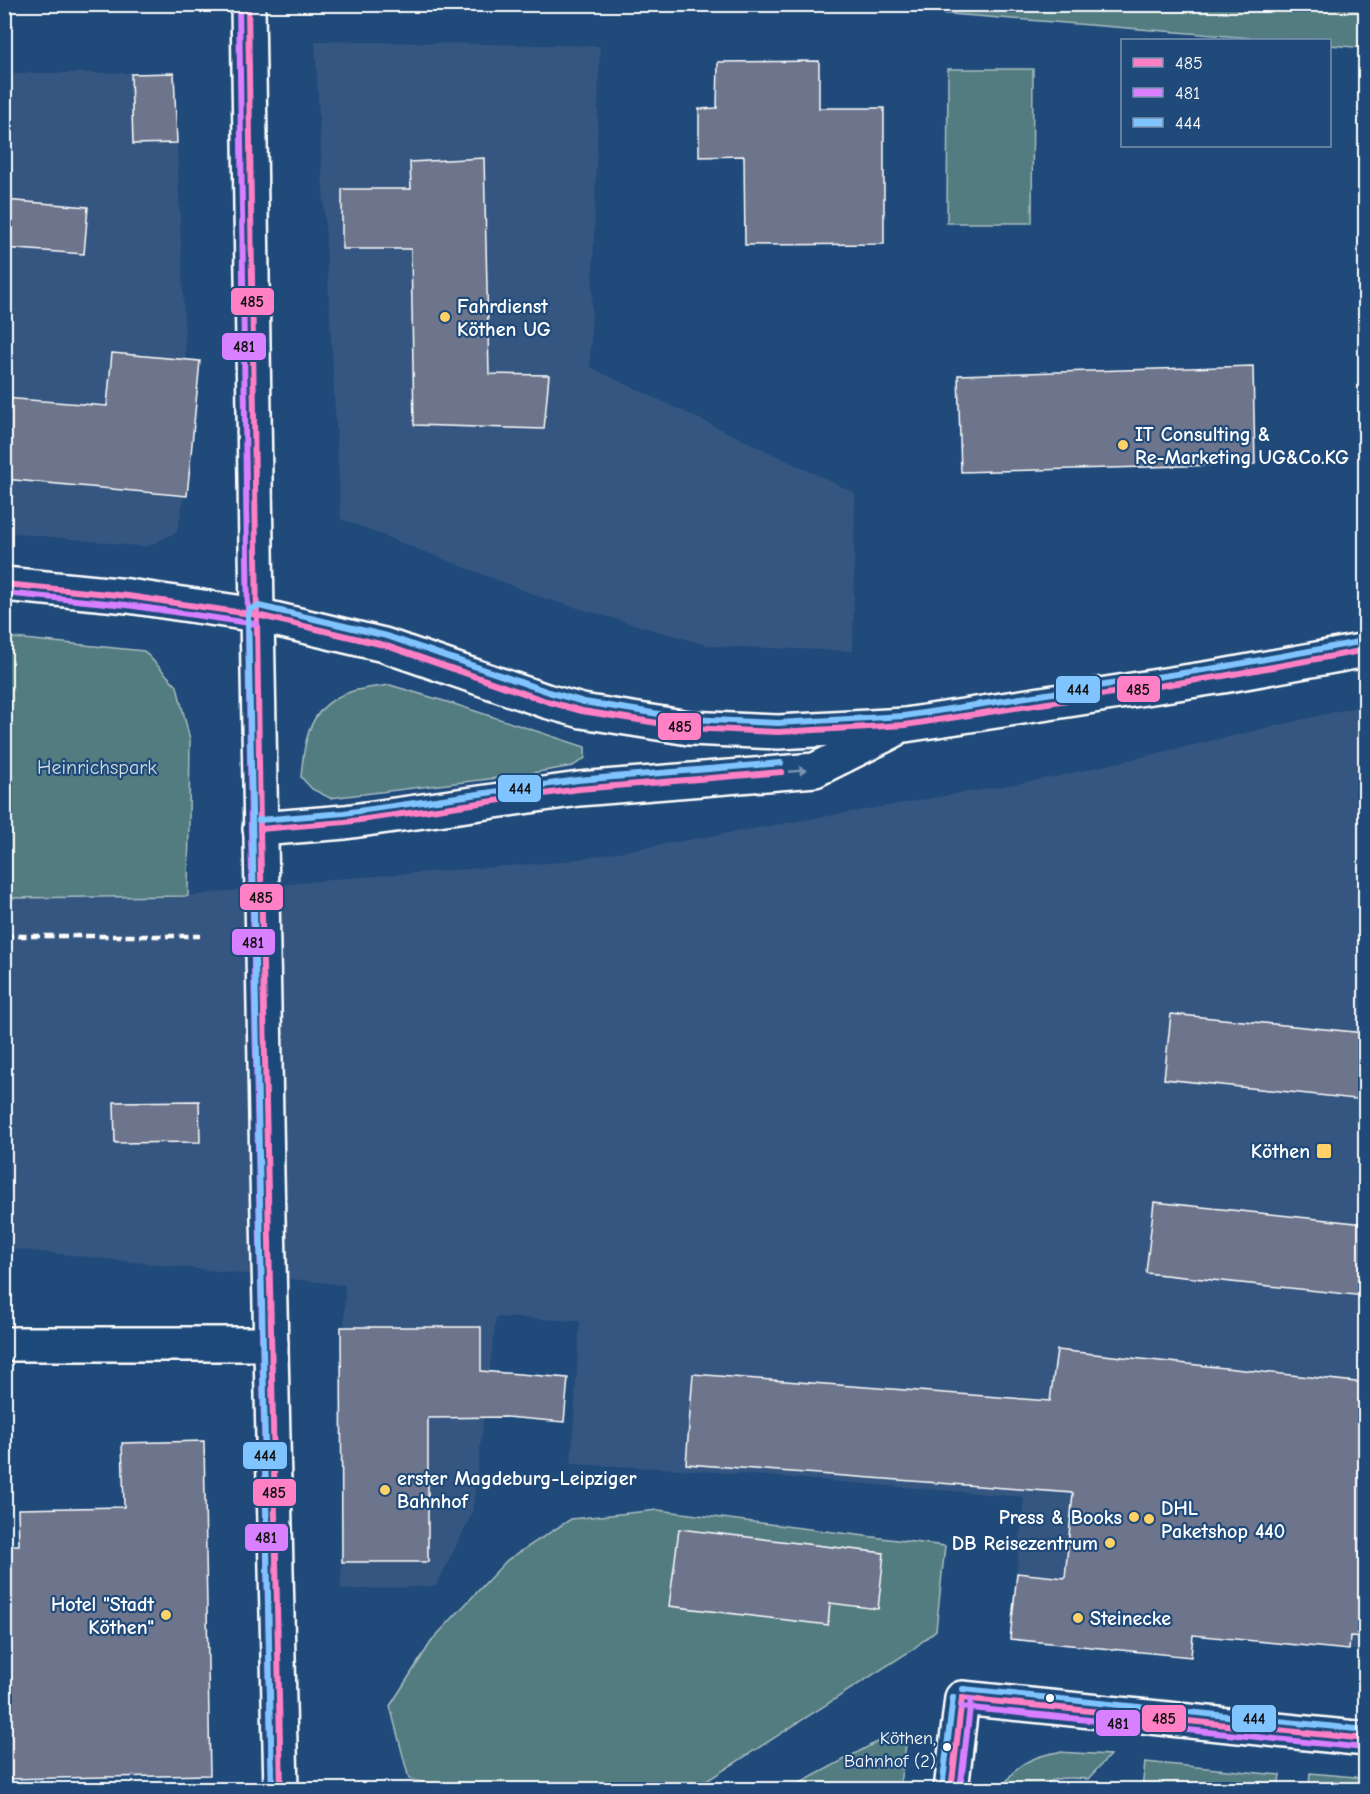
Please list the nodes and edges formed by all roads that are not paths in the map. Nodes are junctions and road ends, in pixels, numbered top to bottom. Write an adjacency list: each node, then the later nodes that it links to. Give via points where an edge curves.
1 (248, 4): 3 (main road)
2 (4, 584): 3 (main road, via 128,596)
3 (257, 615): 5 (main road, via 384,645 546,701 617,718 689,728 778,732); 6 (main road)
4 (1365, 650): 5 (main road)
5 (905, 725): 6 (main road, one-way to 5, via 345,822 579,789 815,770)
6 (260, 829): 8 (main road)
7 (4, 1344): 8 (main road)
8 (271, 1344): 10 (main road)
9 (1365, 1739): 11 (main road, via 962,1698)
10 (281, 1790)
11 (951, 1790)

